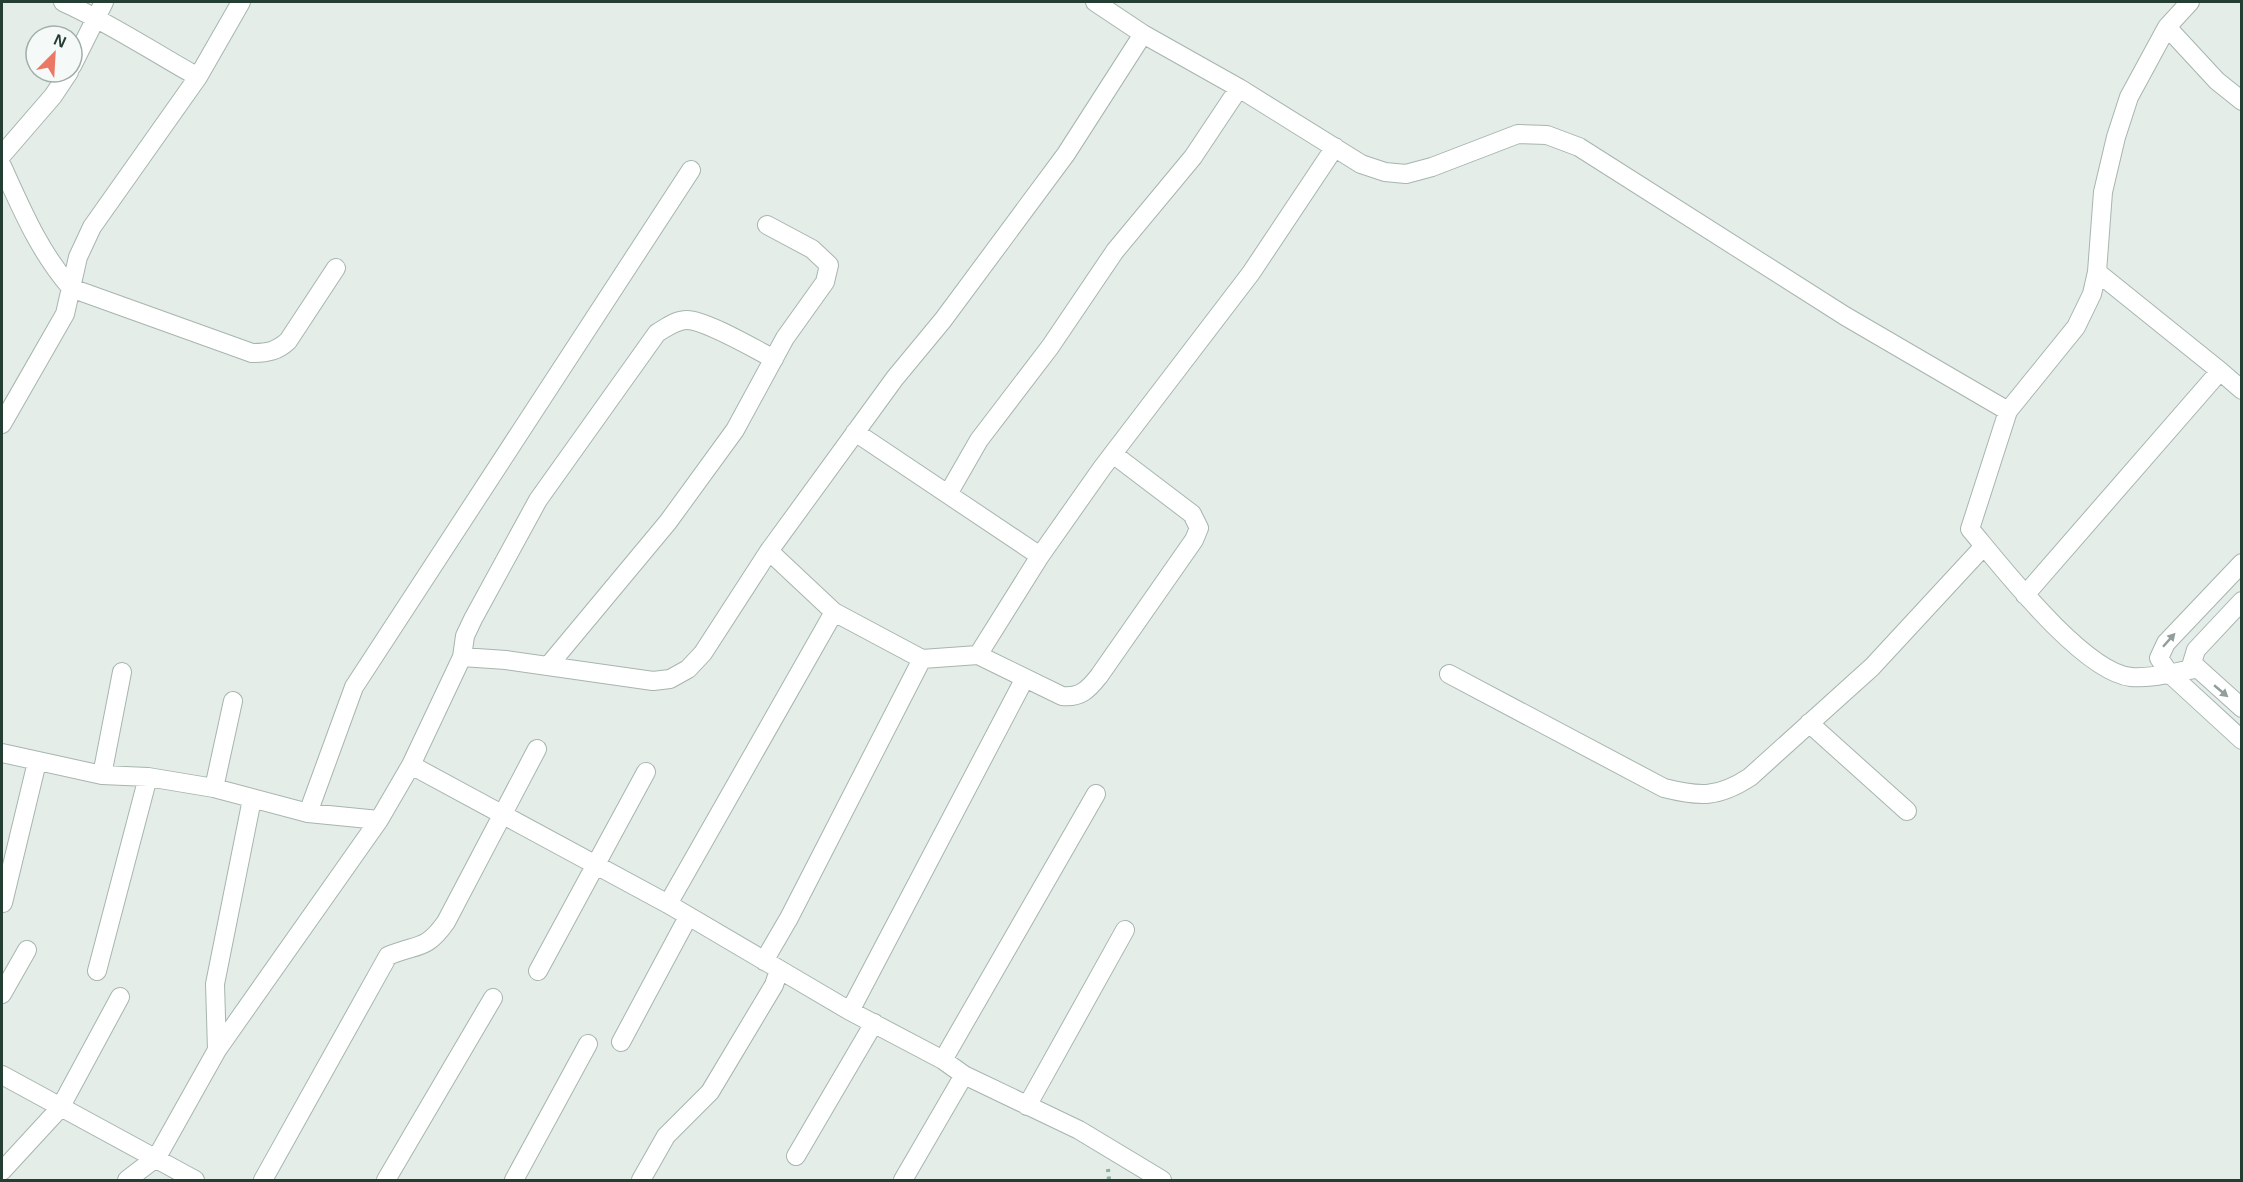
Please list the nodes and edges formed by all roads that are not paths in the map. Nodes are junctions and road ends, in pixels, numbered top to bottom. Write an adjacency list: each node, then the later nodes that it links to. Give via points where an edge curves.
1 (63, 2): 5 (street)
2 (241, 2): 9 (street)
3 (1095, 2): 7 (street)
4 (2190, 2): 6 (street)
5 (101, 9): 8 (street); 9 (street, via 146,48)
6 (2167, 27): 12 (street); 19 (street, via 2129,97 2116,137 2103,192)
7 (1143, 33): 11 (street); 26 (street, via 1066,154)
8 (84, 42)
9 (198, 77): 20 (street, via 92,227 78,257)
10 (61, 84): 14 (street)
11 (1239, 88): 13 (street); 28 (street, via 1194,157 1115,251 1050,347 979,440)
12 (2241, 102)
13 (1335, 147): 24 (street, via 1361,164 1406,174 1518,134 1547,135 1579,147 1845,316); 27 (street, via 1251,273)
14 (2, 155)
15 (2, 166): 20 (street, via 36,240)
16 (692, 170): 60 (street, via 354,687)
17 (767, 225): 21 (street, via 812,249 829,265 825,282)
18 (336, 268): 20 (street, via 288,341 267,353 252,353)
19 (2097, 272): 22 (street); 24 (street, via 2092,294 2076,327)
20 (72, 288): 25 (street, via 65,314)
21 (774, 358): 37 (street, via 687,320 674,322 657,333 538,500 473,619); 39 (street, via 735,430 668,522)
22 (2220, 371): 23 (street); 33 (street)
23 (2241, 390)
24 (2008, 411): 29 (street, via 1970,529)
25 (2, 424)
26 (855, 432): 28 (street); 30 (street)
27 (1113, 454): 31 (street); 44 (street, via 1192,514 1199,528 1099,676 1082,694 1062,696)
28 (948, 494): 31 (street)
29 (1984, 546): 33 (street); 47 (street, via 1872,667)
30 (769, 551): 35 (street); 39 (street, via 703,653 688,669 670,679 653,681)
31 (1040, 556): 36 (street)
32 (2241, 563): 42 (street, one-way to 32, via 2159,658 2162,648)
33 (2025, 595): 42 (street, via 2110,672 2130,677)
34 (2241, 602): 40 (street, via 2196,650 2192,657)
35 (834, 612): 38 (street); 65 (street)
36 (978, 655): 38 (street); 44 (street)
37 (462, 657): 39 (street); 52 (street)
38 (922, 659): 69 (street, via 789,918)
39 (549, 665)
40 (2195, 669): 42 (street); 46 (street, one-way to 46)
41 (122, 672): 54 (street)
42 (2169, 673): 48 (street)
43 (1449, 674): 47 (street, via 1664,788 1689,794 1714,795 1731,789 1750,777)
44 (1025, 678): 75 (street)
45 (233, 701): 56 (street)
46 (2241, 708)
47 (1809, 723): 59 (street)
48 (2241, 740)
49 (537, 749): 61 (street)
50 (2, 753): 51 (street)
51 (37, 762): 54 (street); 64 (street)
52 (411, 765): 61 (street); 62 (street)
53 (646, 772): 63 (street)
54 (102, 774): 55 (street)
55 (147, 777): 56 (street); 70 (street)
56 (214, 788): 58 (street)
57 (1096, 794): 80 (street)
58 (252, 799): 60 (street); 79 (street, via 215,984)
59 (1907, 811)
60 (308, 813): 62 (street)
61 (502, 813): 63 (street); 90 (street, via 435,939 388,956)
62 (379, 820): 79 (street)
63 (594, 867): 65 (street); 71 (street)
64 (3, 903)
65 (668, 904): 66 (street)
66 (688, 917): 69 (street); 77 (street)
67 (1125, 930): 83 (street)
68 (27, 950): 72 (street)
69 (771, 966): 75 (street); 93 (street, via 774,985 710,1092 666,1136)
70 (98, 971)
71 (538, 972)
72 (2, 994)
73 (120, 997): 84 (street)
74 (493, 998): 91 (street)
75 (850, 1011): 76 (street)
76 (874, 1023): 80 (street); 85 (street)
77 (621, 1042)
78 (588, 1044): 92 (street)
79 (217, 1050): 86 (street)
80 (943, 1060): 82 (street)
81 (2, 1075): 84 (street)
82 (964, 1075): 83 (street); 94 (street)
83 (1027, 1106): 95 (street, via 1079,1130)
84 (60, 1108): 86 (street); 87 (street)
85 (796, 1156)
86 (157, 1157): 88 (street); 89 (street)
87 (2, 1171)
88 (127, 1180)
89 (195, 1180)
90 (263, 1180)
91 (386, 1180)
92 (514, 1180)
93 (641, 1180)
94 (903, 1180)
95 (1162, 1180)

